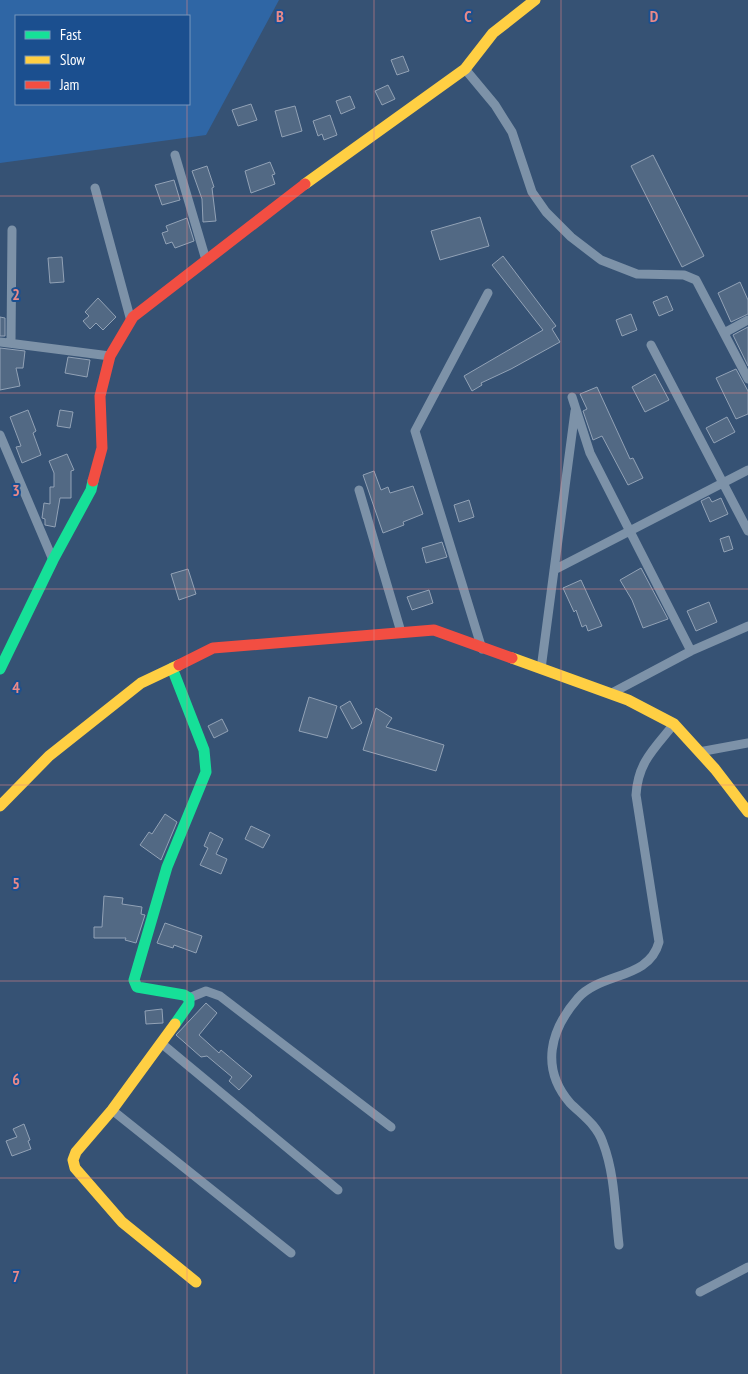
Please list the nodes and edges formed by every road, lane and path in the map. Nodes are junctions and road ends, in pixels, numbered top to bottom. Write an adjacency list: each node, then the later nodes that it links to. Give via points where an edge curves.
1 (535, 0): 2 (street, via 493,34)
2 (465, 69): 6 (street, via 271,208); 10 (street, via 495,105 512,132 532,192 546,212 601,260 637,274 684,276 696,280)
3 (175, 155): 6 (street)
4 (95, 188): 8 (street)
5 (12, 230): 12 (street)
6 (206, 260): 8 (street)
7 (488, 293): 28 (street, via 414,431)
8 (130, 320): 14 (street)
9 (748, 320): 10 (street)
10 (724, 333): 15 (street)
11 (0, 342): 12 (street)
12 (11, 343): 14 (street)
13 (651, 345): 20 (street)
14 (110, 356): 24 (street, via 100,396 102,448 91,490)
15 (748, 378)
16 (572, 397): 17 (street)
17 (575, 408): 23 (street, via 590,453); 25 (street)
18 (0, 435): 24 (street)
19 (748, 470): 20 (street)
20 (722, 483): 22 (street); 23 (street)
21 (359, 490): 27 (street)
22 (748, 532)
23 (629, 533): 25 (street); 29 (street)
24 (53, 560): 31 (street)
25 (554, 570): 32 (street)
26 (748, 626): 29 (street)
27 (401, 632): 28 (street, via 434,630); 30 (street, via 213,648)
28 (482, 649): 32 (street)
29 (691, 651): 33 (street)
30 (172, 668): 37 (street, via 141,684 57,750); 39 (street, via 204,750 206,772 167,867 134,980 137,987)
31 (0, 669)
32 (541, 669): 33 (street)
33 (610, 694): 34 (street)
34 (674, 724): 36 (street); 44 (street, via 643,761 637,778 636,795 659,942 657,949 653,957 638,969 582,993 556,1032 552,1045 551,1064 557,1083 570,1103 596,1128 603,1142)
35 (748, 743): 36 (street)
36 (699, 752): 38 (street)
37 (0, 806)
38 (748, 812)
39 (189, 998): 40 (street, via 189,1004); 42 (street, via 206,992 220,996)
40 (161, 1043): 41 (street); 43 (street)
41 (112, 1110): 45 (street); 47 (street, via 76,1152 75,1168 122,1222)
42 (391, 1127)
43 (338, 1190)
44 (619, 1244)
45 (291, 1253)
46 (748, 1267): 48 (street)
47 (196, 1282)
48 (700, 1292)

